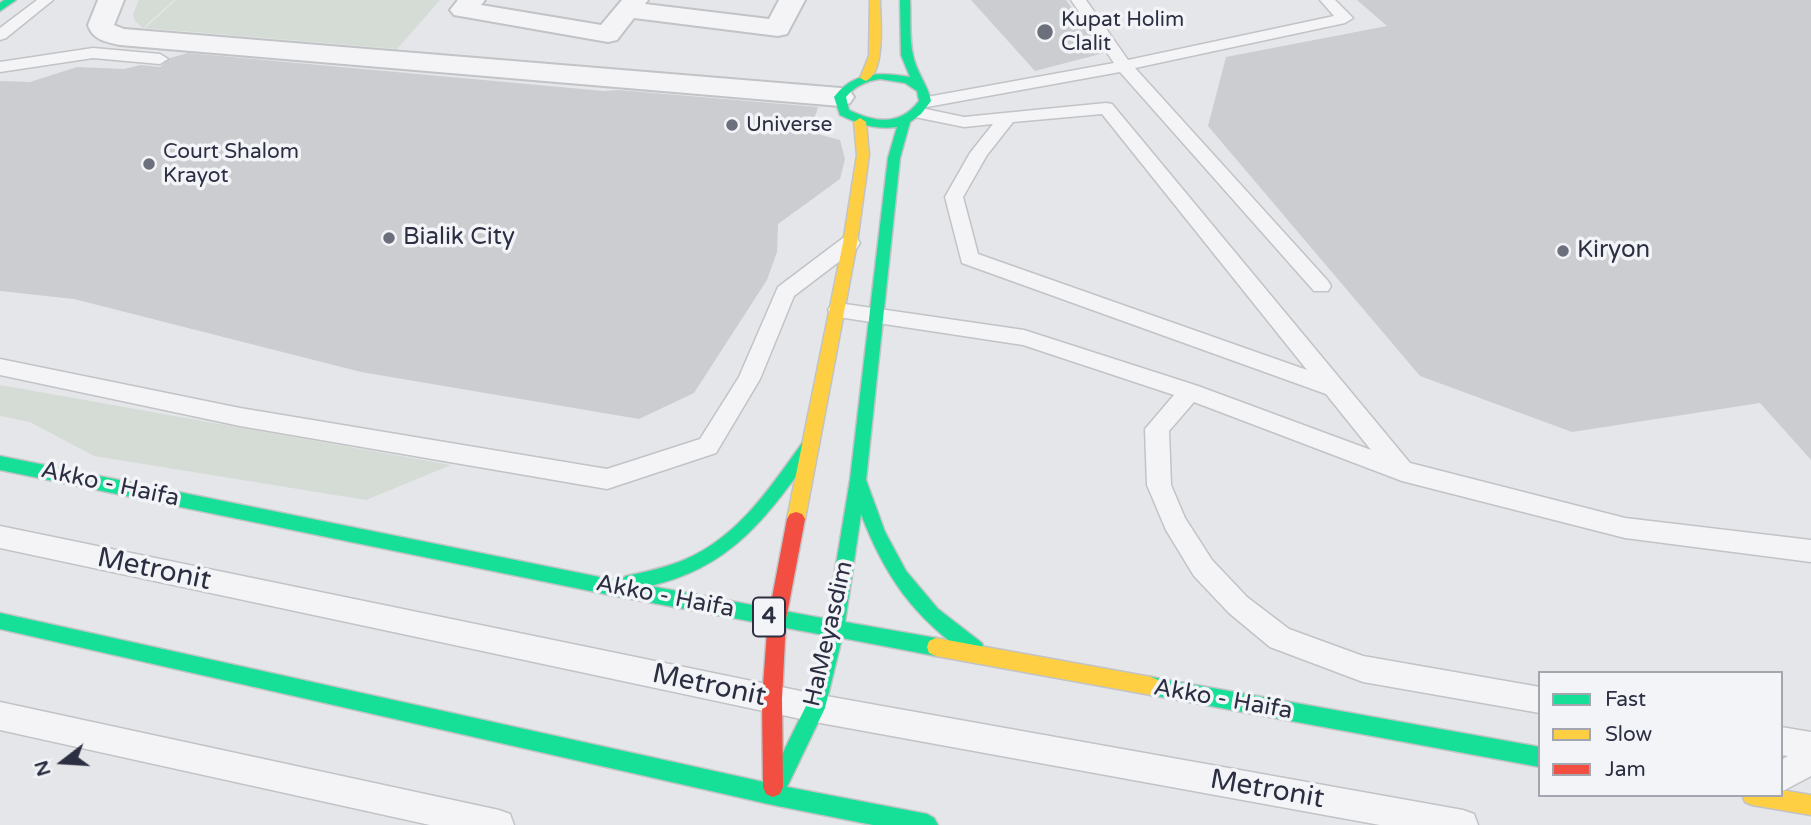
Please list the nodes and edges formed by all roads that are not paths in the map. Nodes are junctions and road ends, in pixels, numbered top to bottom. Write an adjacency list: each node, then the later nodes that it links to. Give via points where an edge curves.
1 (11, 0): 11 (main road)
2 (46, 0): 12 (lane)
3 (111, 0): 13 (street, via 101,24 103,32)
4 (472, 0): 10 (street, via 463,10 608,34)
5 (875, 0): 17 (main road, via 875,56)
6 (905, 0): 18 (main road, via 907,55)
7 (1078, 0): 15 (lane)
8 (1327, 0): 15 (lane, via 1345,18)
9 (800, 1): 10 (street, via 778,28)
10 (631, 5)
11 (0, 8)
12 (0, 35)
13 (160, 50): 14 (street); 19 (street)
14 (93, 53): 16 (lane)
15 (1124, 66): 20 (lane); 25 (lane)
16 (0, 67)
17 (866, 78): 18 (main road, via 894,76); 19 (main road, via 854,82)
18 (919, 86): 20 (main road, via 925,93)
19 (840, 97): 22 (main road, via 844,112)
20 (924, 107): 21 (lane, via 964,122); 23 (main road)
21 (1007, 118): 29 (lane, via 1106,108); 29 (lane, via 979,153 954,197 969,258)
22 (860, 121): 23 (main road); 24 (main road, HaMeyasdim, via 863,155)
23 (904, 122): 27 (main road, HaMeyasdim, via 894,158)
24 (850, 243): 26 (main road, HaMeyasdim); 28 (lane, via 785,292 749,380 708,446 607,479 240,417)
25 (1321, 286)
26 (838, 310): 27 (lane); 31 (main road, HaMeyasdim)
27 (877, 313): 30 (lane, via 1024,338); 34 (main road, HaMeyasdim)
28 (0, 367)
29 (1335, 388): 33 (lane)
30 (1190, 392): 33 (lane); 43 (lane, via 1157,429 1159,485 1175,523 1203,568 1238,605 1280,638 1363,669)
31 (811, 443): 37 (main road, via 774,494 712,556 663,578); 38 (main road, HaMeyasdim)
32 (0, 463): 37 (main road, Akko - Haifa / 4)
33 (1402, 471): 36 (lane, via 1625,528)
34 (858, 480): 40 (main road, HaMeyasdim); 41 (main road, via 881,550 910,597 935,624)
35 (0, 537): 42 (lane, Metronit)
36 (1811, 551)
37 (610, 587): 38 (main road, Akko - Haifa / 4)
38 (777, 619): 40 (main road, Akko - Haifa / 4); 42 (main road, HaMeyasdim)
39 (0, 621): 51 (main road)
40 (835, 628): 41 (main road, Akko - Haifa / 4); 44 (main road, HaMeyasdim)
41 (995, 659): 48 (main road, Akko - Haifa / 4)
42 (772, 699): 44 (lane, Metronit); 51 (main road, HaMeyasdim)
43 (1538, 700)
44 (815, 708): 51 (main road, HaMeyasdim); 56 (lane, Metronit)
45 (0, 716): 54 (lane)
46 (1783, 741): 47 (lane)
47 (1811, 746)
48 (1538, 757)
49 (1811, 759): 50 (lane)
50 (1783, 776)
51 (773, 795): 55 (main road)
52 (1764, 797): 53 (main road)
53 (1811, 805)
54 (499, 825)
55 (927, 825)
56 (1463, 825)

